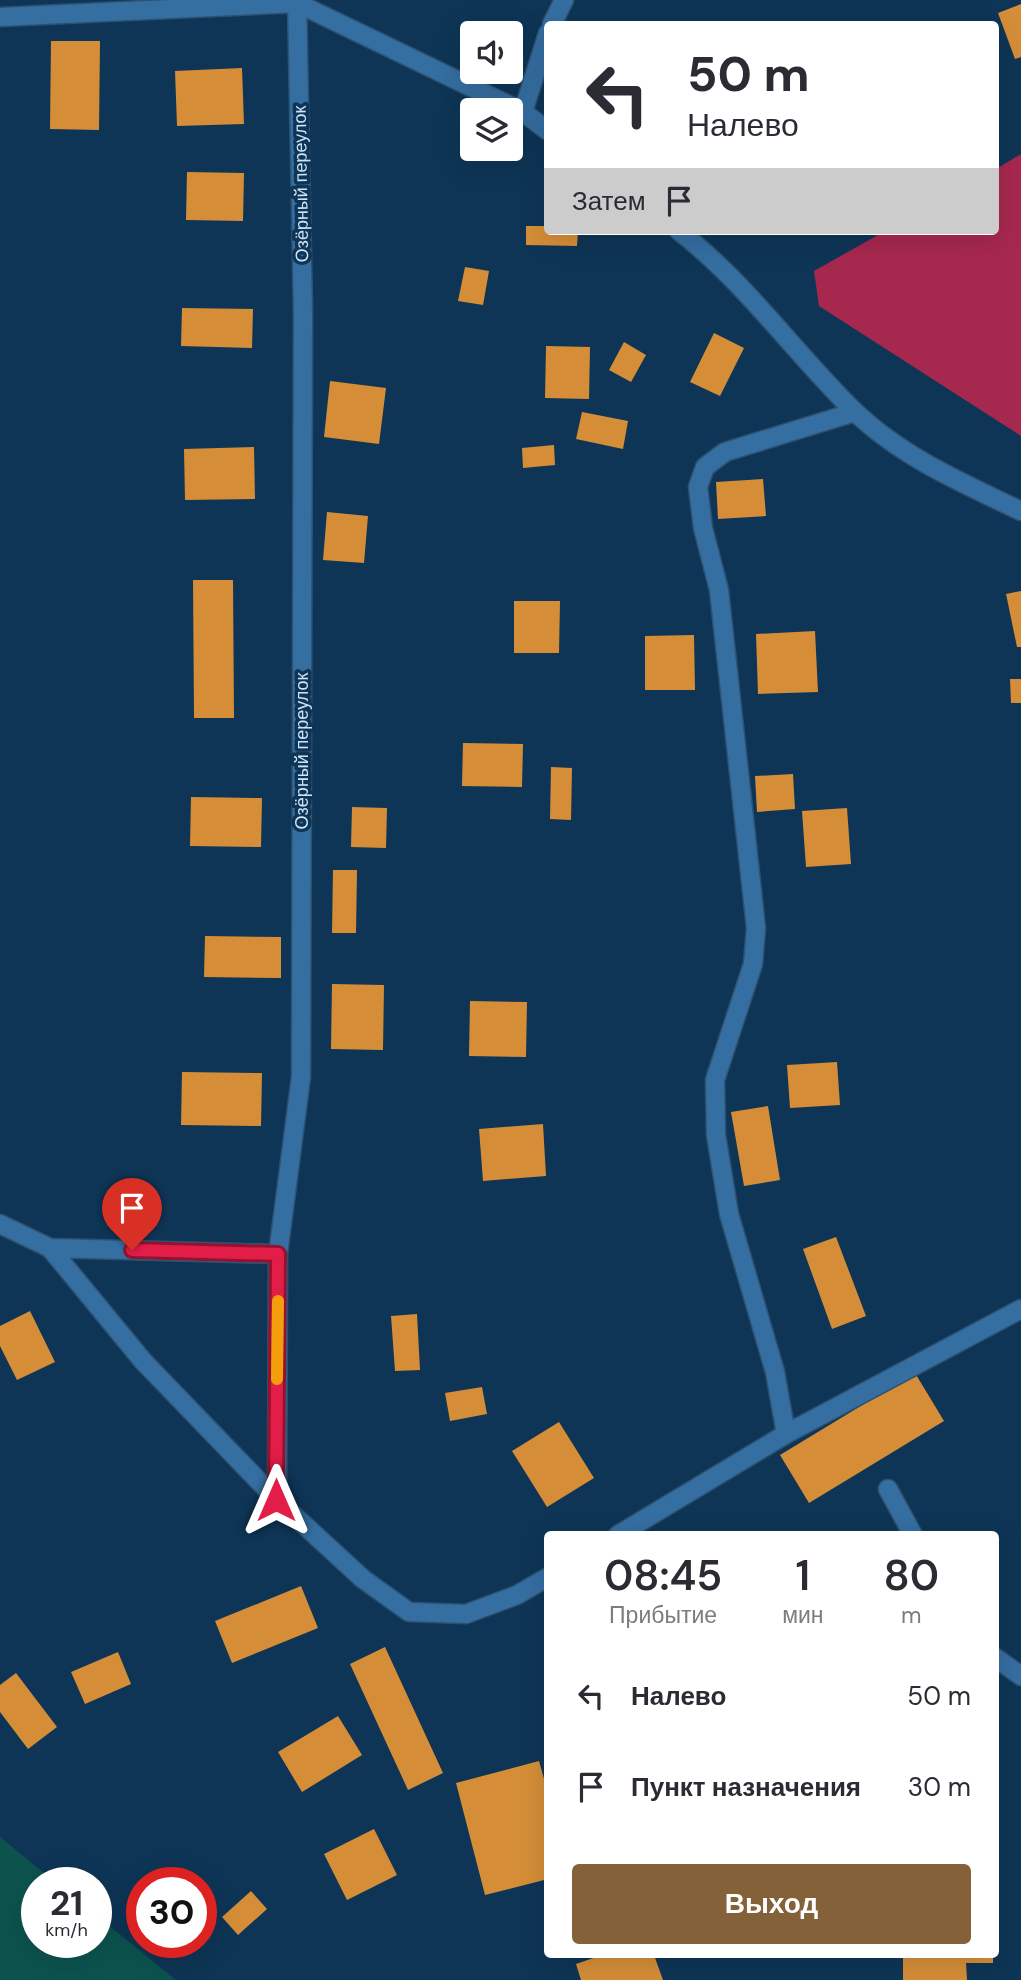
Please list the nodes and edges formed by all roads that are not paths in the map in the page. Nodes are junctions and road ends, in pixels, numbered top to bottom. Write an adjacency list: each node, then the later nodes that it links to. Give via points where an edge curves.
1 (564, 0): 4 (street)
2 (297, 1): 3 (street); 6 (street); 14 (street, Озёрный переулок, via 303,312 301,1077)
3 (0, 17)
4 (554, 21)
5 (544, 46): 7 (street)
6 (494, 98)
7 (523, 112): 8 (street)
8 (544, 128)
9 (684, 235): 10 (street, via 710,254)
10 (855, 412): 11 (street, via 932,469); 16 (street, via 725,452 705,467 698,487 719,590 756,928 753,964 715,1080 716,1135 729,1214 775,1372)
11 (1021, 511)
12 (0, 1224): 13 (street)
13 (50, 1248): 14 (street); 18 (street, via 143,1361)
14 (278, 1254): 18 (street, Озёрный переулок)
15 (1021, 1308): 16 (street)
16 (786, 1434): 19 (street)
17 (888, 1489): 20 (street)
18 (276, 1500): 21 (street, via 363,1579 409,1612 466,1614)
19 (625, 1531)
20 (911, 1531)
21 (544, 1579)
22 (999, 1660): 23 (street)
23 (1021, 1676)

